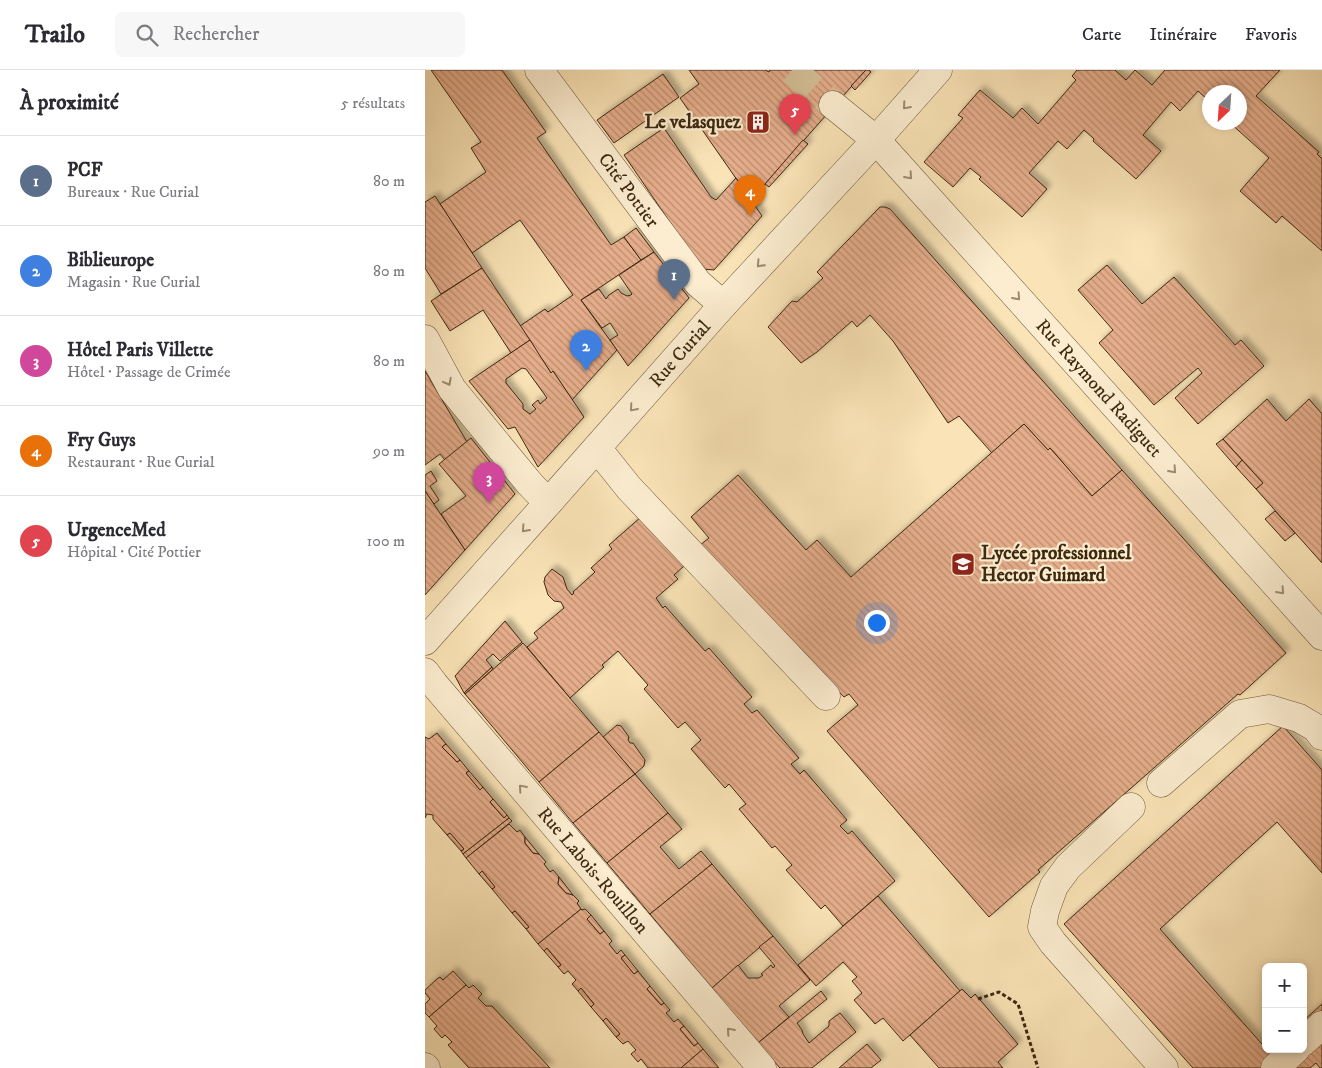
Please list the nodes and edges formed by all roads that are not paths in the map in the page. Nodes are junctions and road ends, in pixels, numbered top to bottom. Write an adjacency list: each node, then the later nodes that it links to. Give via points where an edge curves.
1 (539, 70): 5 (street, Cité Pottier, via 698,283)
2 (938, 70): 4 (street, Rue Curial, one-way to 4)
3 (833, 105): 4 (street)
4 (876, 140): 5 (street, Rue Curial, one-way to 5); 9 (street, Rue Raymond Radiguet, one-way to 9)
5 (723, 306): 7 (street, Rue Curial, one-way to 7)
6 (425, 339): 8 (street, one-way to 8, via 452,389 529,484)
7 (597, 448): 8 (street, Rue Curial); 12 (street, via 629,488)
8 (549, 503): 10 (street, Rue Curial, one-way to 10)
9 (1322, 636)
10 (425, 641)
11 (425, 672): 19 (street, Rue Labois-Rouillon, one-way to 11)
12 (826, 696)
13 (1322, 736): 14 (street, via 1316,728 1299,718 1269,709 1240,714)
14 (1161, 783)
15 (1131, 807): 20 (street, via 1068,867 1053,886 1042,927)
16 (1322, 1025): 17 (street)
17 (1307, 1038)
18 (1291, 1053): 21 (street)
19 (762, 1068)
20 (1164, 1068)
21 (1275, 1068)

